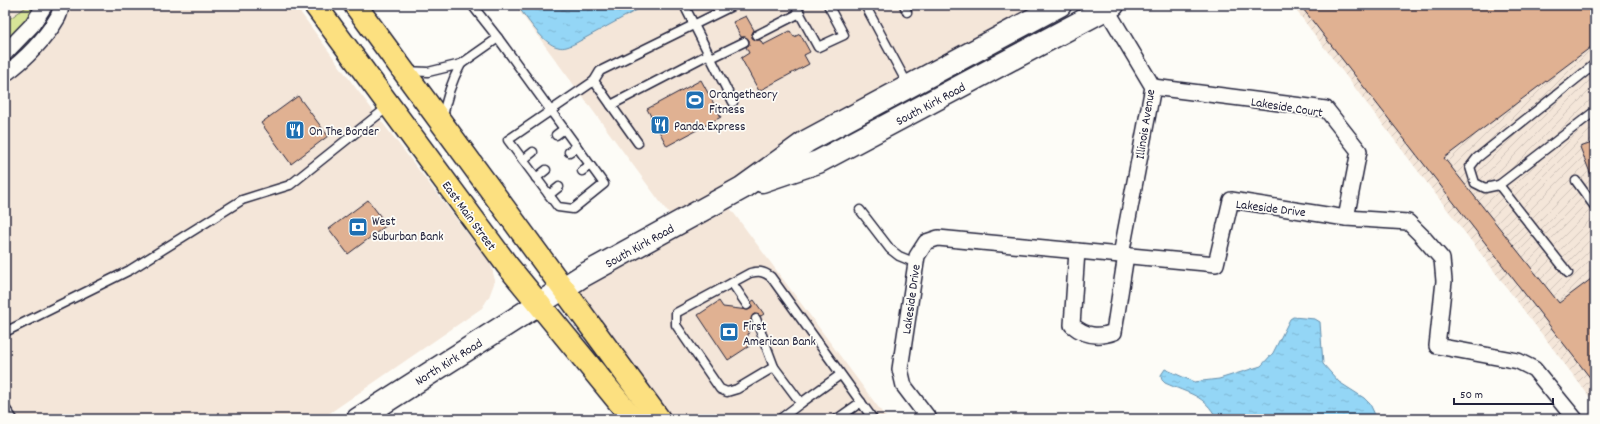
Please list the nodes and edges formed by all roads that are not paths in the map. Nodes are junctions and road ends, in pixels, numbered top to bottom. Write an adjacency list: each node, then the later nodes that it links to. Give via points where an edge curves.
1 (45, 5): 18 (street, via 32,25)
2 (70, 5): 13 (street, via 65,12)
3 (315, 5): 29 (main road, East Main Street)
4 (356, 5): 22 (main road)
5 (472, 5): 16 (lane)
6 (684, 5): 14 (lane)
7 (734, 5): 14 (lane)
8 (828, 5): 12 (lane, via 844,35 818,47)
9 (865, 5): 25 (lane)
10 (1060, 5): 25 (main road, South Kirk Road)
11 (1107, 6): 26 (street, Illinois Avenue); 47 (main road, South Kirk Road, via 818,162)
12 (798, 8): 15 (lane)
13 (60, 10): 23 (street, via 28,54)
14 (695, 25): 19 (lane); 24 (lane, via 600,71)
15 (757, 35)
16 (498, 38): 20 (lane); 30 (lane)
17 (744, 42): 19 (lane)
18 (5, 53)
19 (710, 56): 27 (lane); 28 (lane)
20 (461, 64): 22 (lane, via 428,72); 32 (lane, via 446,99)
21 (1595, 64): 45 (lane, via 1477,158 1470,167 1475,183 1485,188)
22 (403, 71): 32 (main road)
23 (5, 74)
24 (594, 81): 28 (lane); 30 (lane)
25 (908, 86): 47 (main road, South Kirk Road, via 807,141)
26 (1153, 87): 51 (street, Lakeside Court, via 1326,109 1359,151); 53 (street, Illinois Avenue)
27 (733, 102)
28 (611, 105): 35 (lane)
29 (390, 106): 58 (main road, East Main Street); 61 (lane, via 290,185 242,200 130,270)
30 (550, 110): 33 (lane); 39 (lane, via 508,140)
31 (1595, 111): 45 (lane)
32 (442, 125): 57 (main road)
33 (564, 129): 34 (lane); 36 (lane)
34 (556, 135)
35 (638, 143)
36 (577, 146): 38 (lane); 40 (lane)
37 (533, 152): 39 (lane)
38 (569, 152)
39 (523, 160): 43 (lane)
40 (590, 164): 42 (lane); 48 (lane, via 604,184 573,209 558,207)
41 (546, 170): 43 (lane)
42 (582, 171)
43 (536, 178): 48 (lane)
44 (1576, 181): 49 (lane)
45 (1499, 185): 55 (lane)
46 (559, 188): 48 (lane)
47 (742, 188): 57 (main road, South Kirk Road)
48 (549, 195)
49 (1595, 207)
50 (860, 210): 54 (lane, via 890,249)
51 (1346, 218): 53 (street, Lakeside Drive, via 1231,200 1216,264); 75 (street, Lakeside Drive, via 1408,222 1442,259 1444,281 1437,346 1518,361 1534,369)
52 (1077, 251): 53 (street, Lakeside Drive); 53 (street, Illinois Avenue, via 1072,325 1081,333 1104,336 1114,332); 54 (street, Lakeside Drive, via 938,238 926,242 917,256)
53 (1124, 255)
54 (916, 263): 74 (street, Lakeside Drive, via 900,368 904,386)
55 (1568, 273)
56 (732, 283): 59 (lane); 62 (lane, via 676,313 676,325 720,389 727,392 737,389); 63 (lane, via 750,273 760,271 770,277)
57 (562, 289): 58 (main road, South Kirk Road); 70 (main road)
58 (538, 304): 67 (main road, North Kirk Road); 69 (main road, East Main Street)
59 (747, 305)
60 (756, 320): 62 (lane)
61 (5, 332)
62 (774, 367): 65 (lane)
63 (840, 375): 64 (lane); 65 (lane)
64 (861, 402): 72 (lane); 73 (lane)
65 (801, 403): 71 (lane)
66 (5, 408): 68 (lane)
67 (367, 416)
68 (13, 419)
69 (633, 419)
70 (659, 419)
71 (780, 419)
72 (837, 419)
73 (873, 419)
74 (929, 419)
75 (1575, 419)

